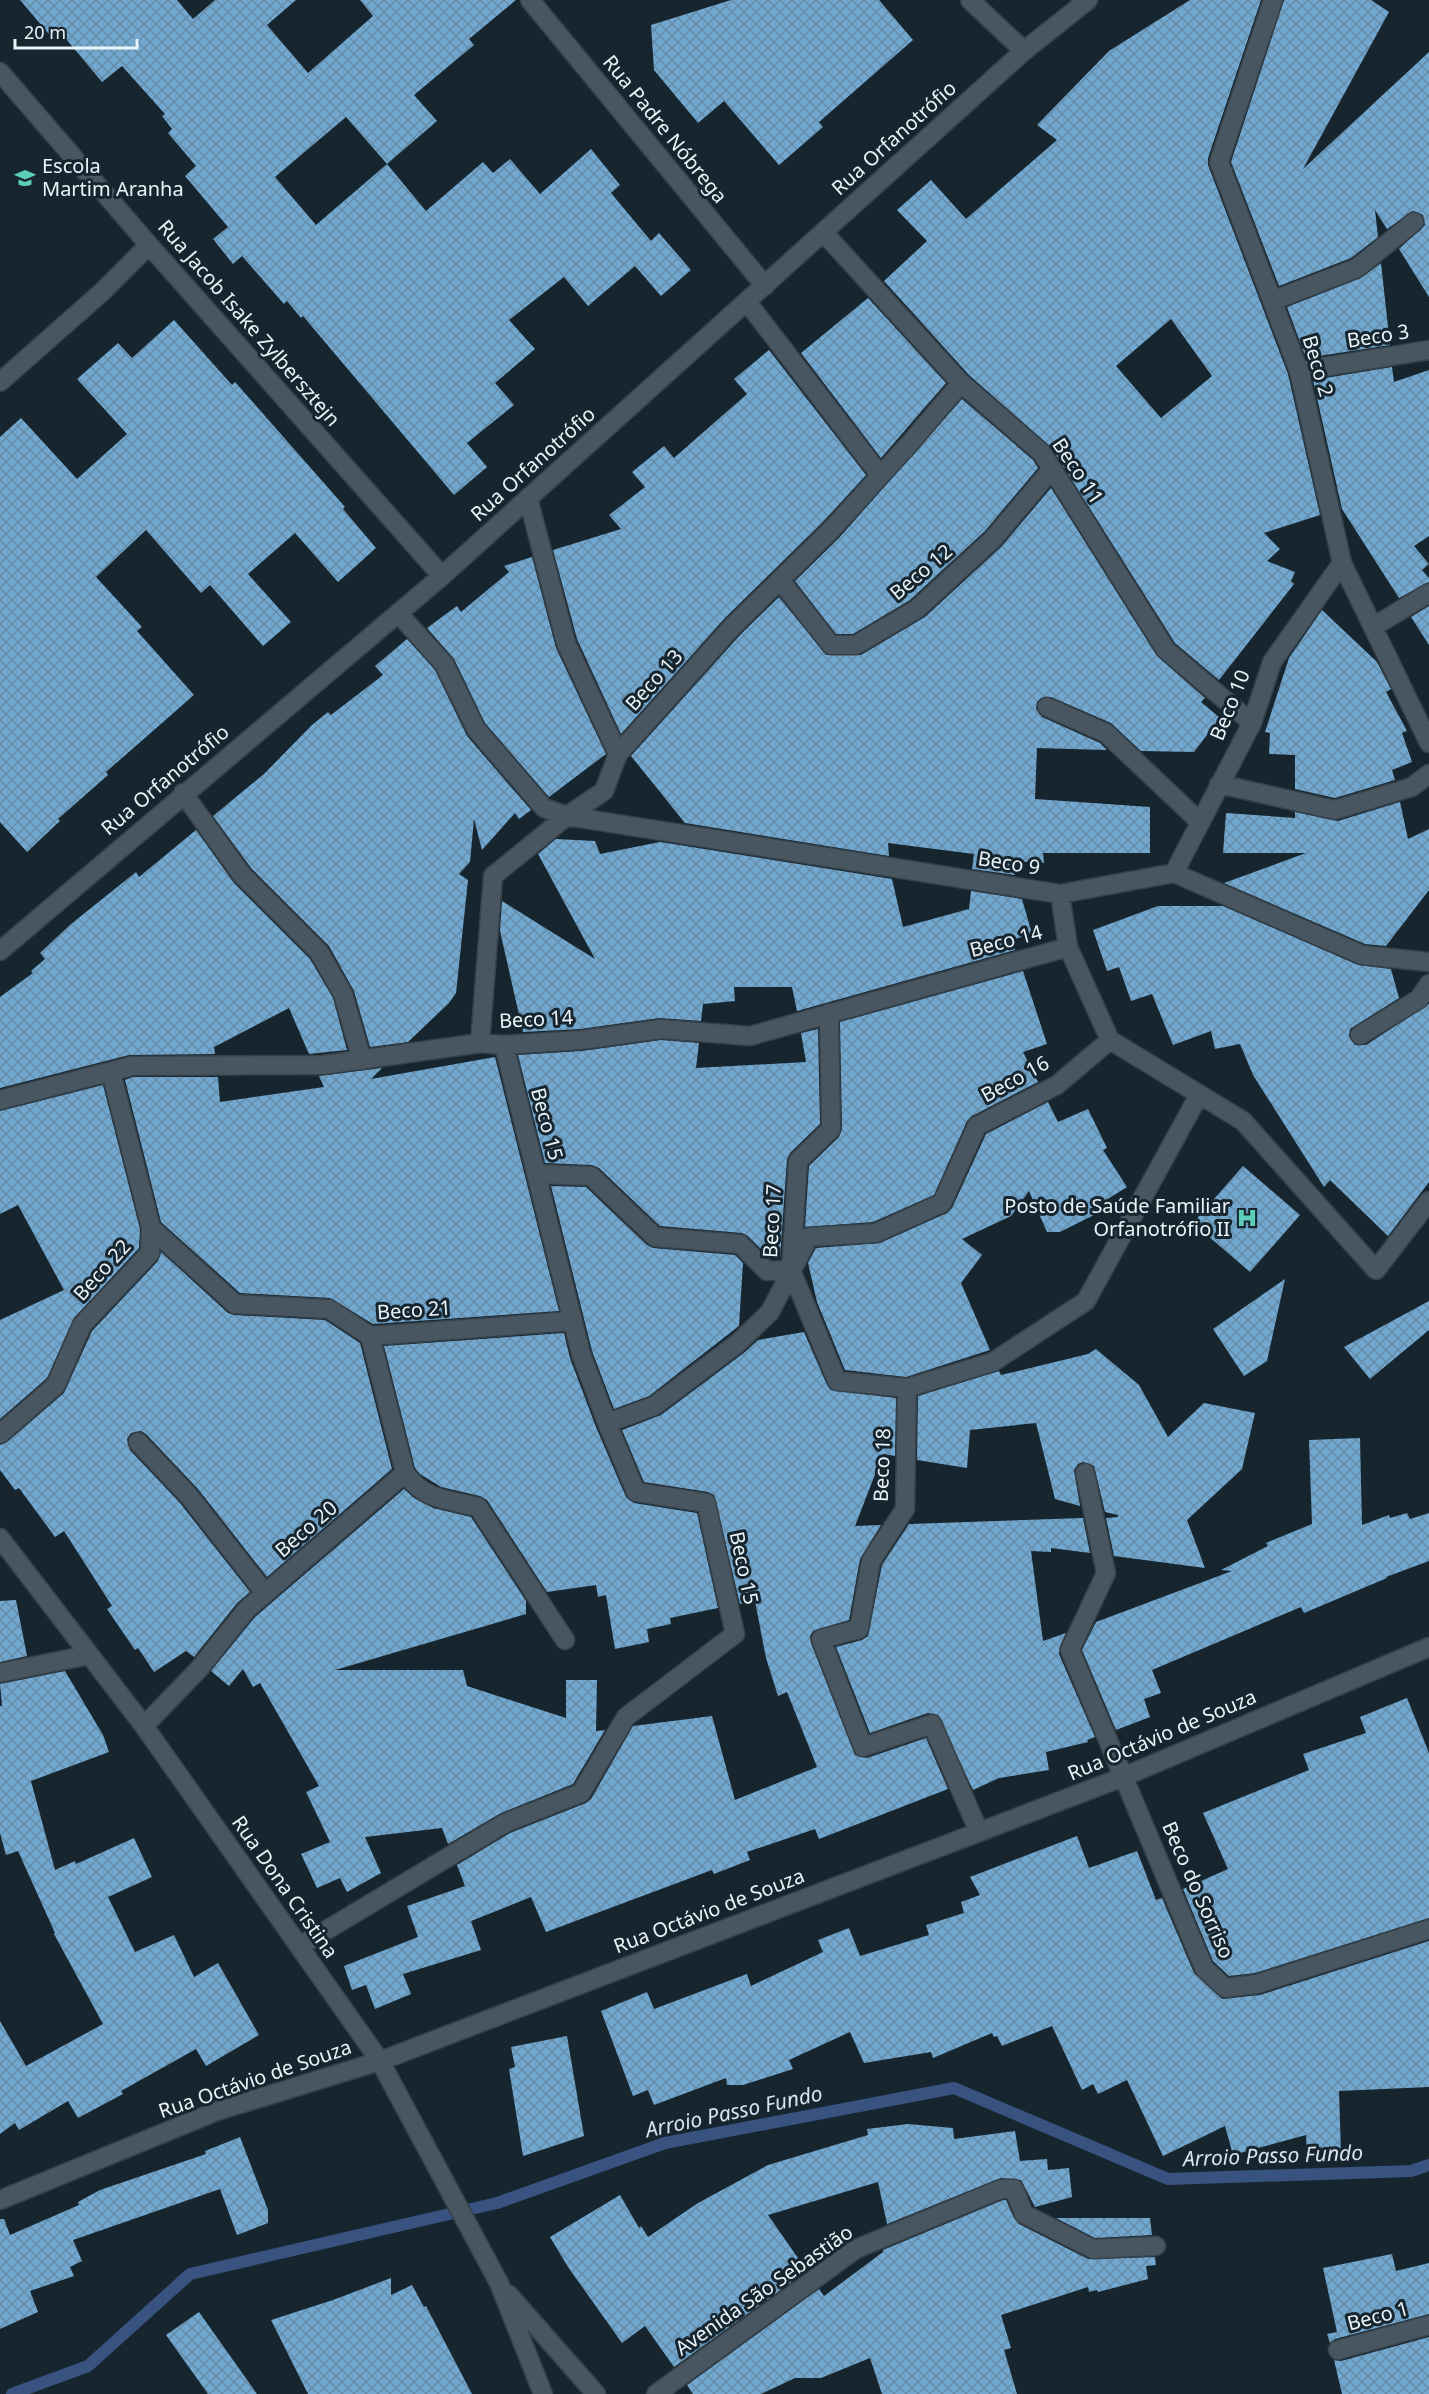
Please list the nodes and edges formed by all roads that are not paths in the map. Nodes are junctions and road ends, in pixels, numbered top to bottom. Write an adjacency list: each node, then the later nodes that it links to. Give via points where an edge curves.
1 (530, 0): 10 (street, Rua Padre Nóbrega)
2 (970, 0): 5 (street)
3 (1088, 0): 5 (street, Rua Orfanotrófio)
4 (1273, 0): 11 (street, Beco 2, via 1219,162)
5 (1024, 51): 8 (street, Rua Orfanotrófio)
6 (0, 72): 9 (street, Rua Jacob Isake Zylbersztejn)
7 (1414, 222): 11 (street, via 1358,268)
8 (823, 232): 10 (street, Rua Orfanotrófio); 16 (street, Beco 11)
9 (149, 245): 15 (street, via 102,292); 21 (street, Rua Jacob Isake Zylbersztejn)
10 (765, 286): 12 (street, Rua Orfanotrófio)
11 (1272, 301): 14 (street, Beco 2)
12 (747, 302): 18 (street); 19 (street, Rua Orfanotrófio)
13 (1429, 350): 14 (street, Beco 3)
14 (1299, 371): 20 (street, Beco 2)
15 (0, 381)
16 (961, 383): 17 (street, Beco 11, via 1041,453); 18 (street, Beco 13)
17 (1052, 469): 22 (street, Beco 12, via 993,539 917,609 856,645 831,645); 27 (street, Beco 11, via 1166,650)
18 (880, 476): 22 (street, Beco 13)
19 (528, 498): 21 (street, Rua Orfanotrófio); 29 (street, via 566,643)
20 (1342, 563): 25 (street, Beco 2); 27 (street, Beco 10, via 1272,662)
21 (442, 576): 24 (street, Rua Orfanotrófio)
22 (780, 580): 29 (street, Beco 13, via 733,626)
23 (1429, 593): 25 (street)
24 (398, 613): 32 (street, Rua Orfanotrófio); 33 (street, Beco 9, via 444,664 476,729 544,808)
25 (1373, 627): 28 (street, Beco 2)
26 (1047, 707): 34 (street, via 1106,733)
27 (1252, 723): 31 (street, Beco 10)
28 (1429, 743)
29 (618, 754): 33 (street, Beco 13, via 604,791)
30 (1429, 774): 31 (street, via 1412,787 1335,810)
31 (1219, 784): 34 (street, Beco 10)
32 (183, 794): 38 (street, Rua Orfanotrófio); 46 (street, via 242,875 319,952 343,994)
33 (567, 816): 36 (street, Beco 9); 44 (street, Beco 13, via 493,876)
34 (1200, 822): 35 (street, Beco 10)
35 (1174, 873): 36 (street, Beco 9); 39 (street, via 1362,954)
36 (1060, 894): 37 (street)
37 (1068, 947): 41 (street, Beco 14); 43 (street)
38 (0, 951)
39 (1429, 962)
40 (1429, 984): 42 (street, via 1419,999)
41 (829, 1013): 45 (street, Beco 14, via 750,1036 661,1029); 53 (street, Beco 17, via 831,1129 798,1161)
42 (1360, 1035)
43 (1110, 1040): 48 (street); 53 (street, Beco 16, via 1057,1085 977,1126 942,1203 876,1233 809,1237)
44 (480, 1043): 45 (street, Beco 14); 46 (street, Beco 14)
45 (504, 1045): 50 (street, Beco 15)
46 (362, 1060): 47 (street, Beco 14, via 323,1065 132,1066)
47 (111, 1072): 49 (street, Beco 14); 52 (street, Beco 22)
48 (1199, 1095): 51 (street, via 1243,1121 1376,1270); 56 (street, via 1086,1301 993,1362)
49 (0, 1100)
50 (537, 1174): 53 (street, via 591,1176 655,1237 740,1244 767,1271); 54 (street, Beco 15)
51 (1429, 1201)
52 (151, 1228): 55 (street, Beco 21, via 235,1304 329,1309); 58 (street, Beco 22, via 150,1253 82,1325 56,1386)
53 (791, 1270): 56 (street, via 837,1381); 57 (street, Beco 17, via 770,1312 738,1343 654,1406)
54 (573, 1321): 55 (street, Beco 21); 57 (street, Beco 15)
55 (370, 1336): 60 (street)
56 (907, 1388): 70 (street, Beco 18, via 905,1509 872,1561 859,1629 821,1638 863,1747 932,1724)
57 (607, 1423): 72 (street, Beco 15, via 636,1492 706,1503 735,1634 626,1717 581,1793 505,1823)
58 (0, 1434)
59 (138, 1442): 63 (street, via 189,1496)
60 (405, 1473): 63 (street, Beco 20); 64 (street, via 415,1487 432,1496 478,1507)
61 (1085, 1473): 69 (street, via 1106,1573 1070,1650)
62 (0, 1538): 66 (street, Rua Dona Cristina)
63 (265, 1593): 68 (street, Beco 20)
64 (565, 1640)
65 (1429, 1647): 69 (street, Rua Octávio de Souza)
66 (89, 1655): 67 (street); 68 (street, Rua Dona Cristina)
67 (0, 1673)
68 (144, 1726): 72 (street, Rua Dona Cristina)
69 (1123, 1777): 70 (street, Rua Octávio de Souza); 71 (street, Beco do Sorriso, via 1204,1968 1225,1988 1257,1984)
70 (979, 1832): 73 (street, Rua Octávio de Souza)
71 (1429, 1929)
72 (300, 1946): 73 (street, Rua Dona Cristina)
73 (380, 2061): 74 (street, Rua Octávio de Souza, via 217,2111); 76 (street, Rua Dona Cristina)
74 (0, 2200)
75 (1156, 2246): 81 (street, Avenida São Sebastião, via 1093,2249 1024,2214 1014,2189 1001,2189 856,2249)
76 (499, 2283): 79 (street); 80 (street)
77 (1429, 2325): 78 (street, Beco 1)
78 (1338, 2350)
79 (593, 2393)
80 (543, 2394)
81 (656, 2394)

